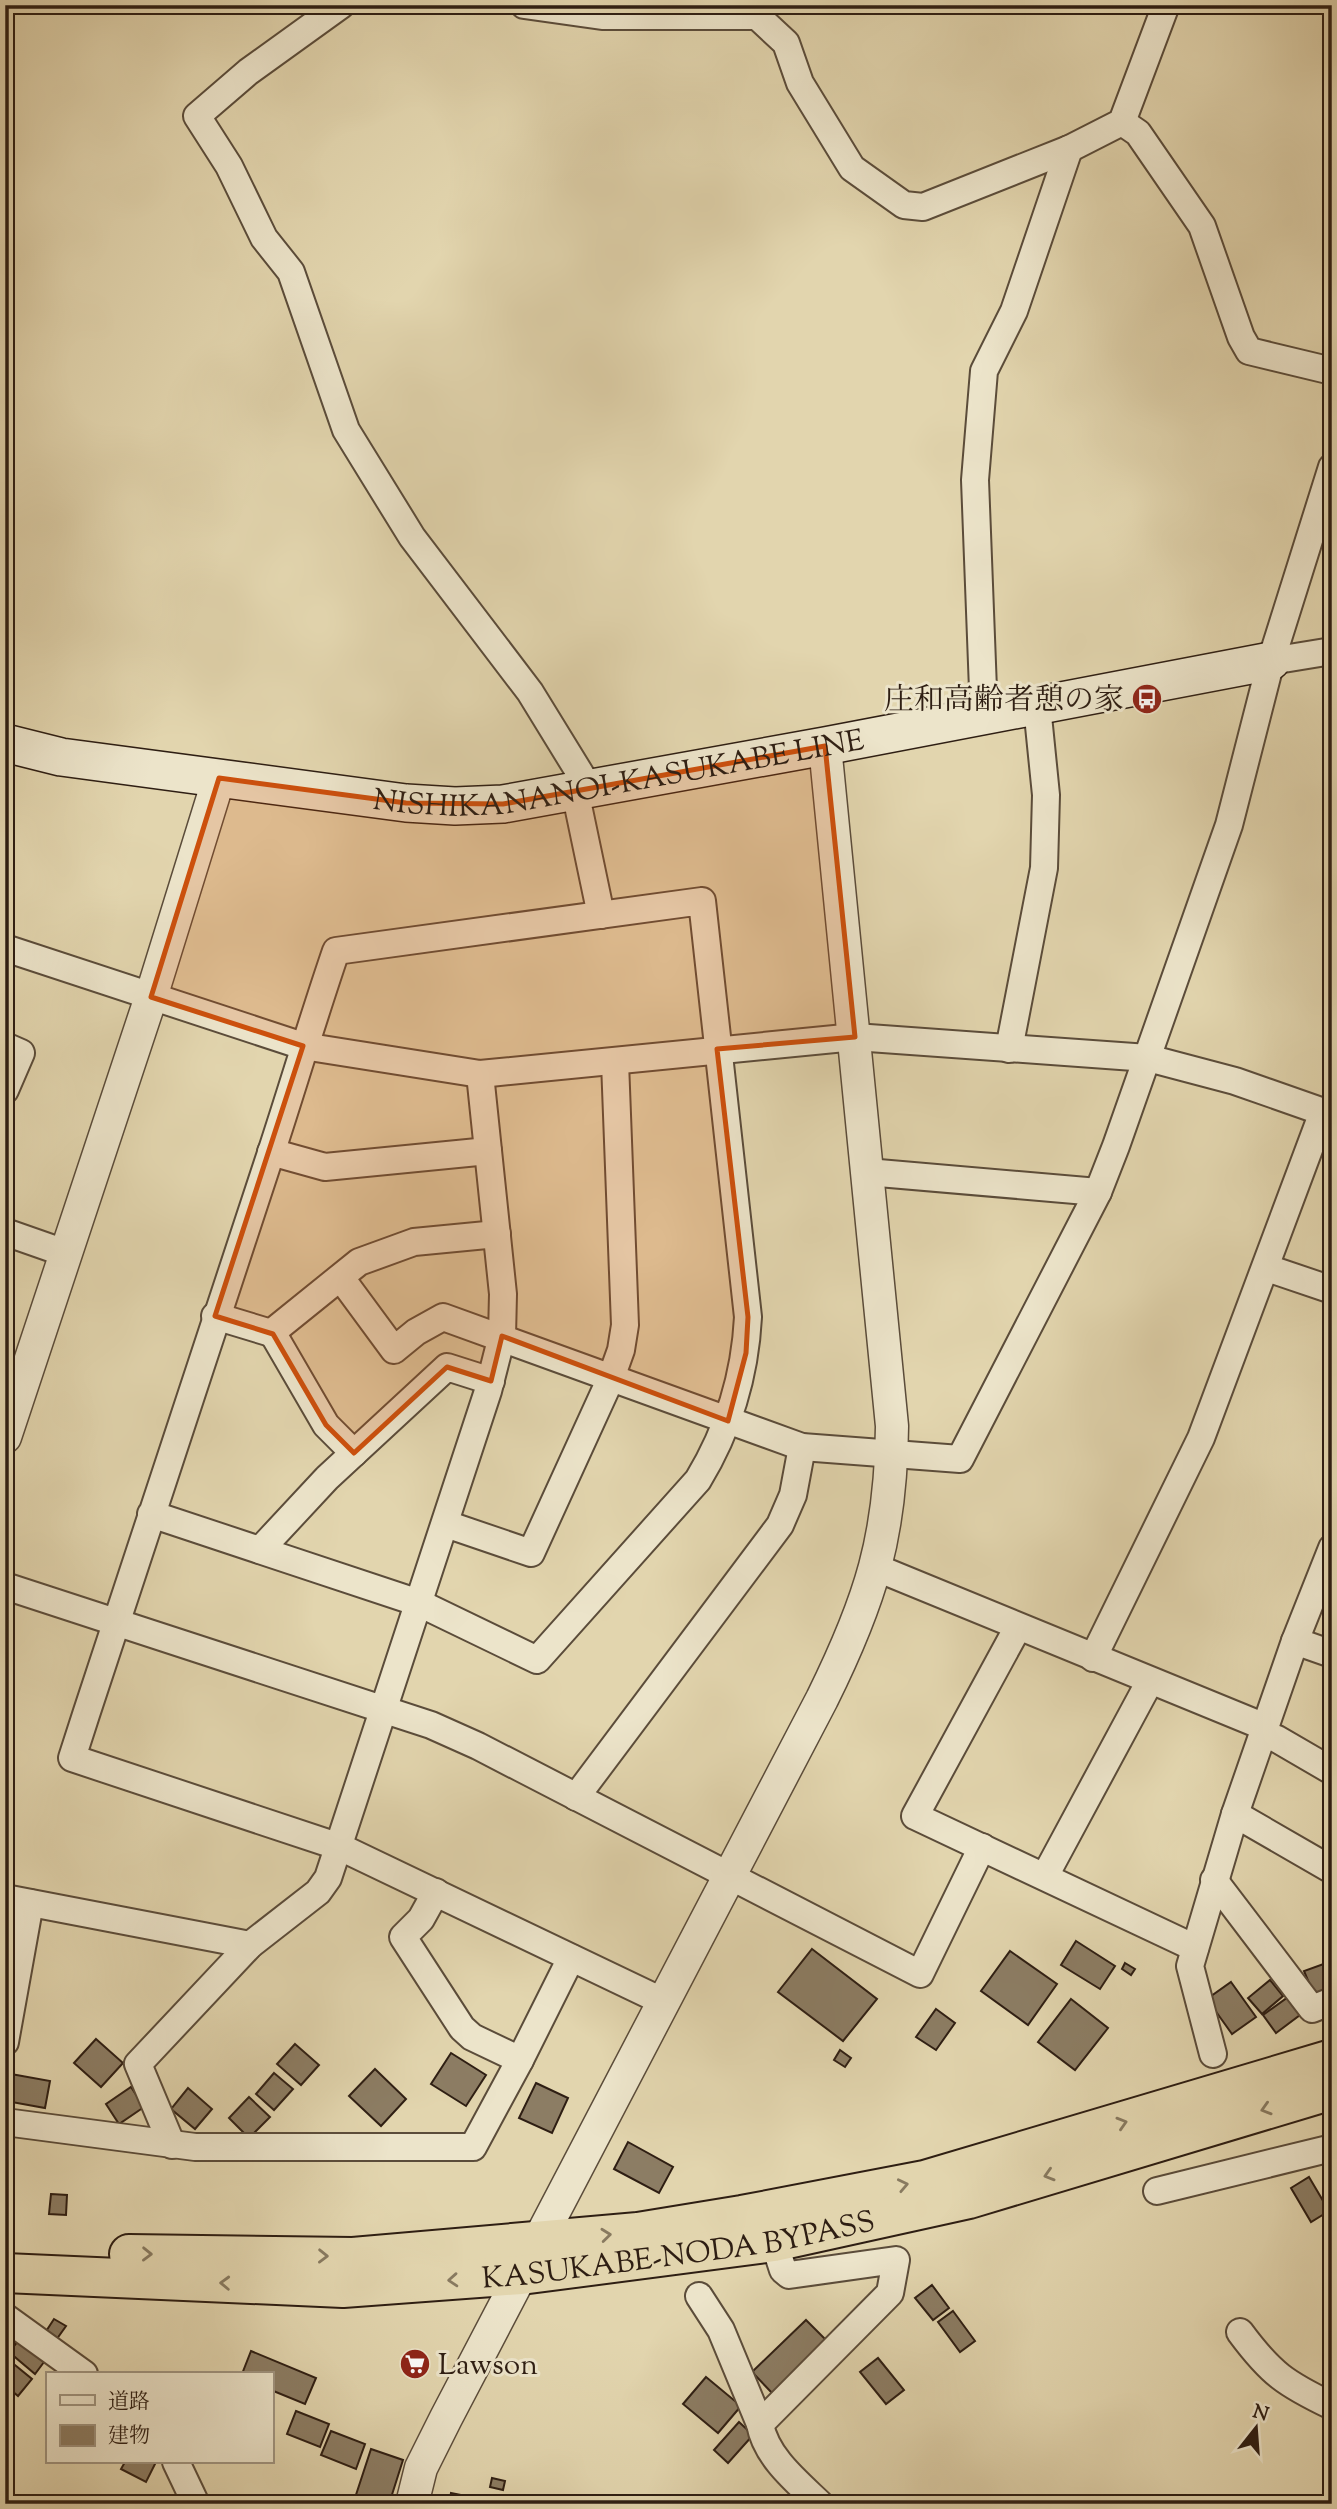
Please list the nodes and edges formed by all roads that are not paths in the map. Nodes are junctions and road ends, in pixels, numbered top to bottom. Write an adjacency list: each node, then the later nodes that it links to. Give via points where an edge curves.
1 (341, 5): 15 (street, via 248,72 197,116 229,166 264,238 291,272 346,430 412,537 530,692)
2 (524, 5): 5 (street, via 602,16 757,16 786,43 800,83 852,168 904,205 923,207)
3 (1166, 5): 4 (street)
4 (1122, 122): 5 (street); 6 (street, via 1138,133 1202,226 1249,351)
5 (1069, 149): 11 (street, via 1014,311 984,371 975,480)
6 (1332, 372)
7 (1332, 467): 9 (street)
8 (1332, 651): 9 (street)
9 (1271, 661): 10 (main road, NISHIKANANOI-KASUKABE LINE); 24 (street, via 1229,825)
10 (1037, 706): 11 (main road, NISHIKANANOI-KASUKABE LINE); 23 (street, via 1046,795 1044,868)
11 (984, 716): 13 (main road, NISHIKANANOI-KASUKABE LINE)
12 (5, 743): 14 (main road, NISHIKANANOI-KASUKABE LINE, via 61,757)
13 (825, 747): 15 (main road, NISHIKANANOI-KASUKABE LINE); 19 (street)
14 (219, 778): 15 (main road, NISHIKANANOI-KASUKABE LINE, via 455,806 503,804); 18 (street)
15 (582, 790): 16 (street)
16 (601, 915): 21 (street, via 336,951); 22 (street, via 702,901)
17 (5, 948): 18 (street)
18 (151, 997): 21 (street); 35 (street)
19 (855, 1037): 22 (street); 23 (street); 31 (street)
20 (5, 1046): 27 (street, via 21,1053)
21 (303, 1046): 26 (street); 30 (street)
22 (717, 1049): 25 (street); 44 (street, via 748,1317 746,1353)
23 (1009, 1049): 24 (street)
24 (1148, 1058): 28 (street); 32 (street)
25 (615, 1062): 26 (street); 42 (street, via 625,1325)
26 (480, 1074): 29 (street)
27 (5, 1090)
28 (1328, 1113): 36 (street)
29 (488, 1151): 30 (street, via 325,1167); 34 (street)
30 (271, 1152): 39 (street)
31 (867, 1172): 32 (street); 48 (street)
32 (1098, 1192): 48 (street, via 960,1459)
33 (5, 1232): 35 (street)
34 (497, 1234): 37 (street, via 414,1242 359,1262); 41 (street)
35 (65, 1253): 45 (street)
36 (1267, 1268): 38 (street); 60 (street, via 1201,1438)
37 (341, 1278): 40 (street); 41 (street, via 394,1350 443,1317)
38 (1332, 1290)
39 (215, 1316): 40 (street); 49 (street)
40 (272, 1332): 47 (street, via 327,1425)
41 (502, 1336): 42 (street); 43 (street)
42 (611, 1378): 44 (street); 50 (street, via 531,1553)
43 (491, 1381): 47 (street, via 447,1367); 50 (street)
44 (727, 1421): 46 (street); 55 (street, via 698,1480 537,1660)
45 (5, 1437)
46 (802, 1447): 48 (street); 65 (street, via 793,1495 769,1541)
47 (354, 1453): 52 (street)
48 (892, 1454): 53 (street)
49 (150, 1514): 52 (street); 56 (street)
50 (446, 1524): 55 (street)
51 (1332, 1548): 58 (street)
52 (260, 1550): 55 (street)
53 (877, 1568): 57 (street); 70 (street, via 849,1643)
54 (5, 1586): 56 (street)
55 (419, 1603): 62 (street)
56 (116, 1622): 62 (street); 67 (street, via 72,1758)
57 (1018, 1627): 60 (street); 68 (street, via 915,1816)
58 (1295, 1641): 59 (street); 63 (street)
59 (1332, 1654)
60 (1093, 1658): 61 (street)
61 (1150, 1681): 63 (street); 71 (street)
62 (384, 1708): 65 (street, via 478,1746); 67 (street)
63 (1264, 1731): 64 (street); 66 (street)
64 (1332, 1771)
65 (576, 1797): 70 (street)
66 (1235, 1814): 69 (street); 72 (street)
67 (340, 1847): 73 (street); 75 (street, via 318,1892)
68 (982, 1847): 70 (street, via 919,1974); 71 (street)
69 (1332, 1871)
70 (729, 1876): 78 (street)
71 (1045, 1876): 76 (street)
72 (1214, 1880): 76 (street); 79 (street, via 1312,2009)
73 (436, 1892): 77 (street); 83 (street, via 421,1919 403,1937 462,2028)
74 (18, 1901): 75 (street); 80 (street)
75 (250, 1945): 86 (street, via 138,2064)
76 (1195, 1948): 81 (street, via 1190,1966)
77 (571, 1958): 78 (street); 83 (street)
78 (662, 2001): 89 (street)
79 (1332, 2001)
80 (5, 2042)
81 (1213, 2054)
82 (1332, 2059): 89 (highway, KASUKABE-NODA BYPASS, one-way to 82, via 638,2232 851,2183 1001,2160)
83 (520, 2060): 86 (street, via 473,2147)
84 (1332, 2090): 90 (highway, KASUKABE-NODA BYPASS, one-way to 90, via 969,2199)
85 (5, 2122): 86 (street)
86 (172, 2145)
87 (1332, 2148): 88 (street)
88 (1157, 2191)
89 (538, 2242): 91 (highway, KASUKABE-NODA BYPASS, one-way to 89, via 72,2254 353,2256); 93 (street)
90 (774, 2242): 93 (highway, KASUKABE-NODA BYPASS); 99 (street, via 789,2275 896,2260 890,2293)
91 (5, 2246)
92 (5, 2273): 93 (highway, KASUKABE-NODA BYPASS, one-way to 92, via 344,2288)
93 (521, 2275): 102 (street, via 421,2468)
94 (699, 2296): 99 (street, via 721,2330)
95 (5, 2316): 97 (street)
96 (1240, 2332): 98 (street, via 1281,2380)
97 (81, 2372)
98 (1332, 2406)
99 (760, 2424): 103 (street, via 765,2445)
100 (177, 2464): 101 (street)
101 (196, 2504)
102 (412, 2504)
103 (820, 2504)

